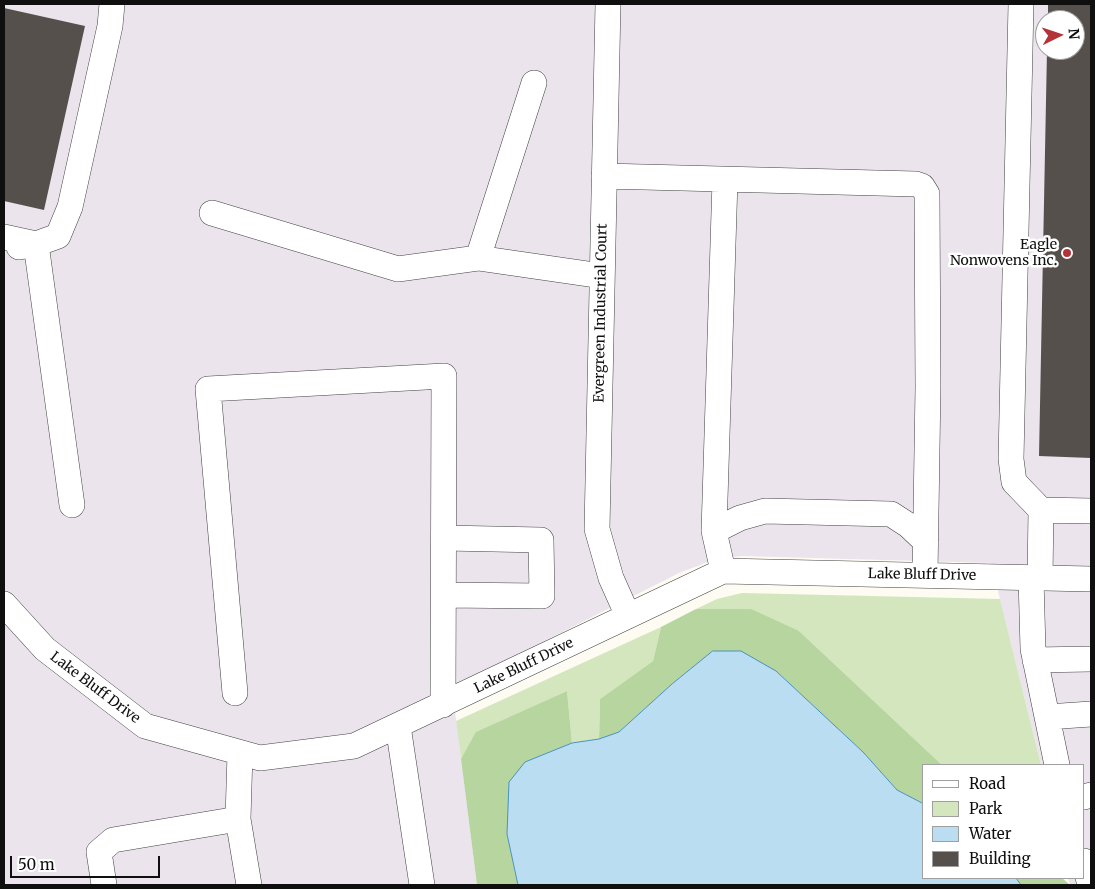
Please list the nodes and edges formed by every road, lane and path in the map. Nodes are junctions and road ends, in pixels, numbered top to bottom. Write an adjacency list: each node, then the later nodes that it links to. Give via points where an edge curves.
1 (112, 4): 9 (street, via 70,207 58,236)
2 (608, 4): 5 (street, Evergreen Industrial Court)
3 (1021, 4): 14 (street, via 1011,459 1014,482)
4 (534, 83): 11 (street)
5 (604, 176): 6 (street); 12 (street, Evergreen Industrial Court)
6 (725, 180): 16 (street); 18 (street, via 916,184 922,186 927,194)
7 (212, 213): 11 (street, via 398,269)
8 (4, 237): 9 (street)
9 (36, 244): 10 (street); 13 (street)
10 (4, 250)
11 (478, 258): 12 (street)
12 (602, 276): 25 (street, Evergreen Industrial Court, via 597,529 611,578)
13 (72, 506)
14 (1041, 510): 15 (street); 21 (street)
15 (1091, 511)
16 (714, 532): 18 (street, via 740,518 765,510 891,514); 19 (street)
17 (445, 538): 23 (street); 23 (street, via 541,540 542,596); 28 (street, via 444,376 208,390)
18 (926, 542): 20 (street)
19 (723, 571): 20 (street, Lake Bluff Drive); 25 (street, Lake Bluff Drive)
20 (925, 575): 21 (street, Lake Bluff Drive)
21 (1035, 578): 22 (street, Lake Bluff Drive); 27 (street)
22 (1091, 579)
23 (444, 595): 29 (street)
24 (4, 604): 33 (street, Lake Bluff Drive, via 45,649 146,726)
25 (628, 616): 29 (street, Lake Bluff Drive)
26 (1091, 659): 27 (street)
27 (1035, 660): 31 (street)
28 (235, 694)
29 (443, 705): 32 (street, Lake Bluff Drive)
30 (1091, 714): 31 (street)
31 (1048, 718): 34 (street)
32 (398, 726): 33 (street, Lake Bluff Drive, via 354,746 260,758); 39 (street)
33 (240, 753): 35 (street)
34 (1057, 764)
35 (238, 819): 37 (street, via 113,840 100,852); 38 (street)
36 (1085, 865): 40 (street)
37 (104, 885)
38 (245, 885)
39 (422, 885)
40 (1090, 885)

